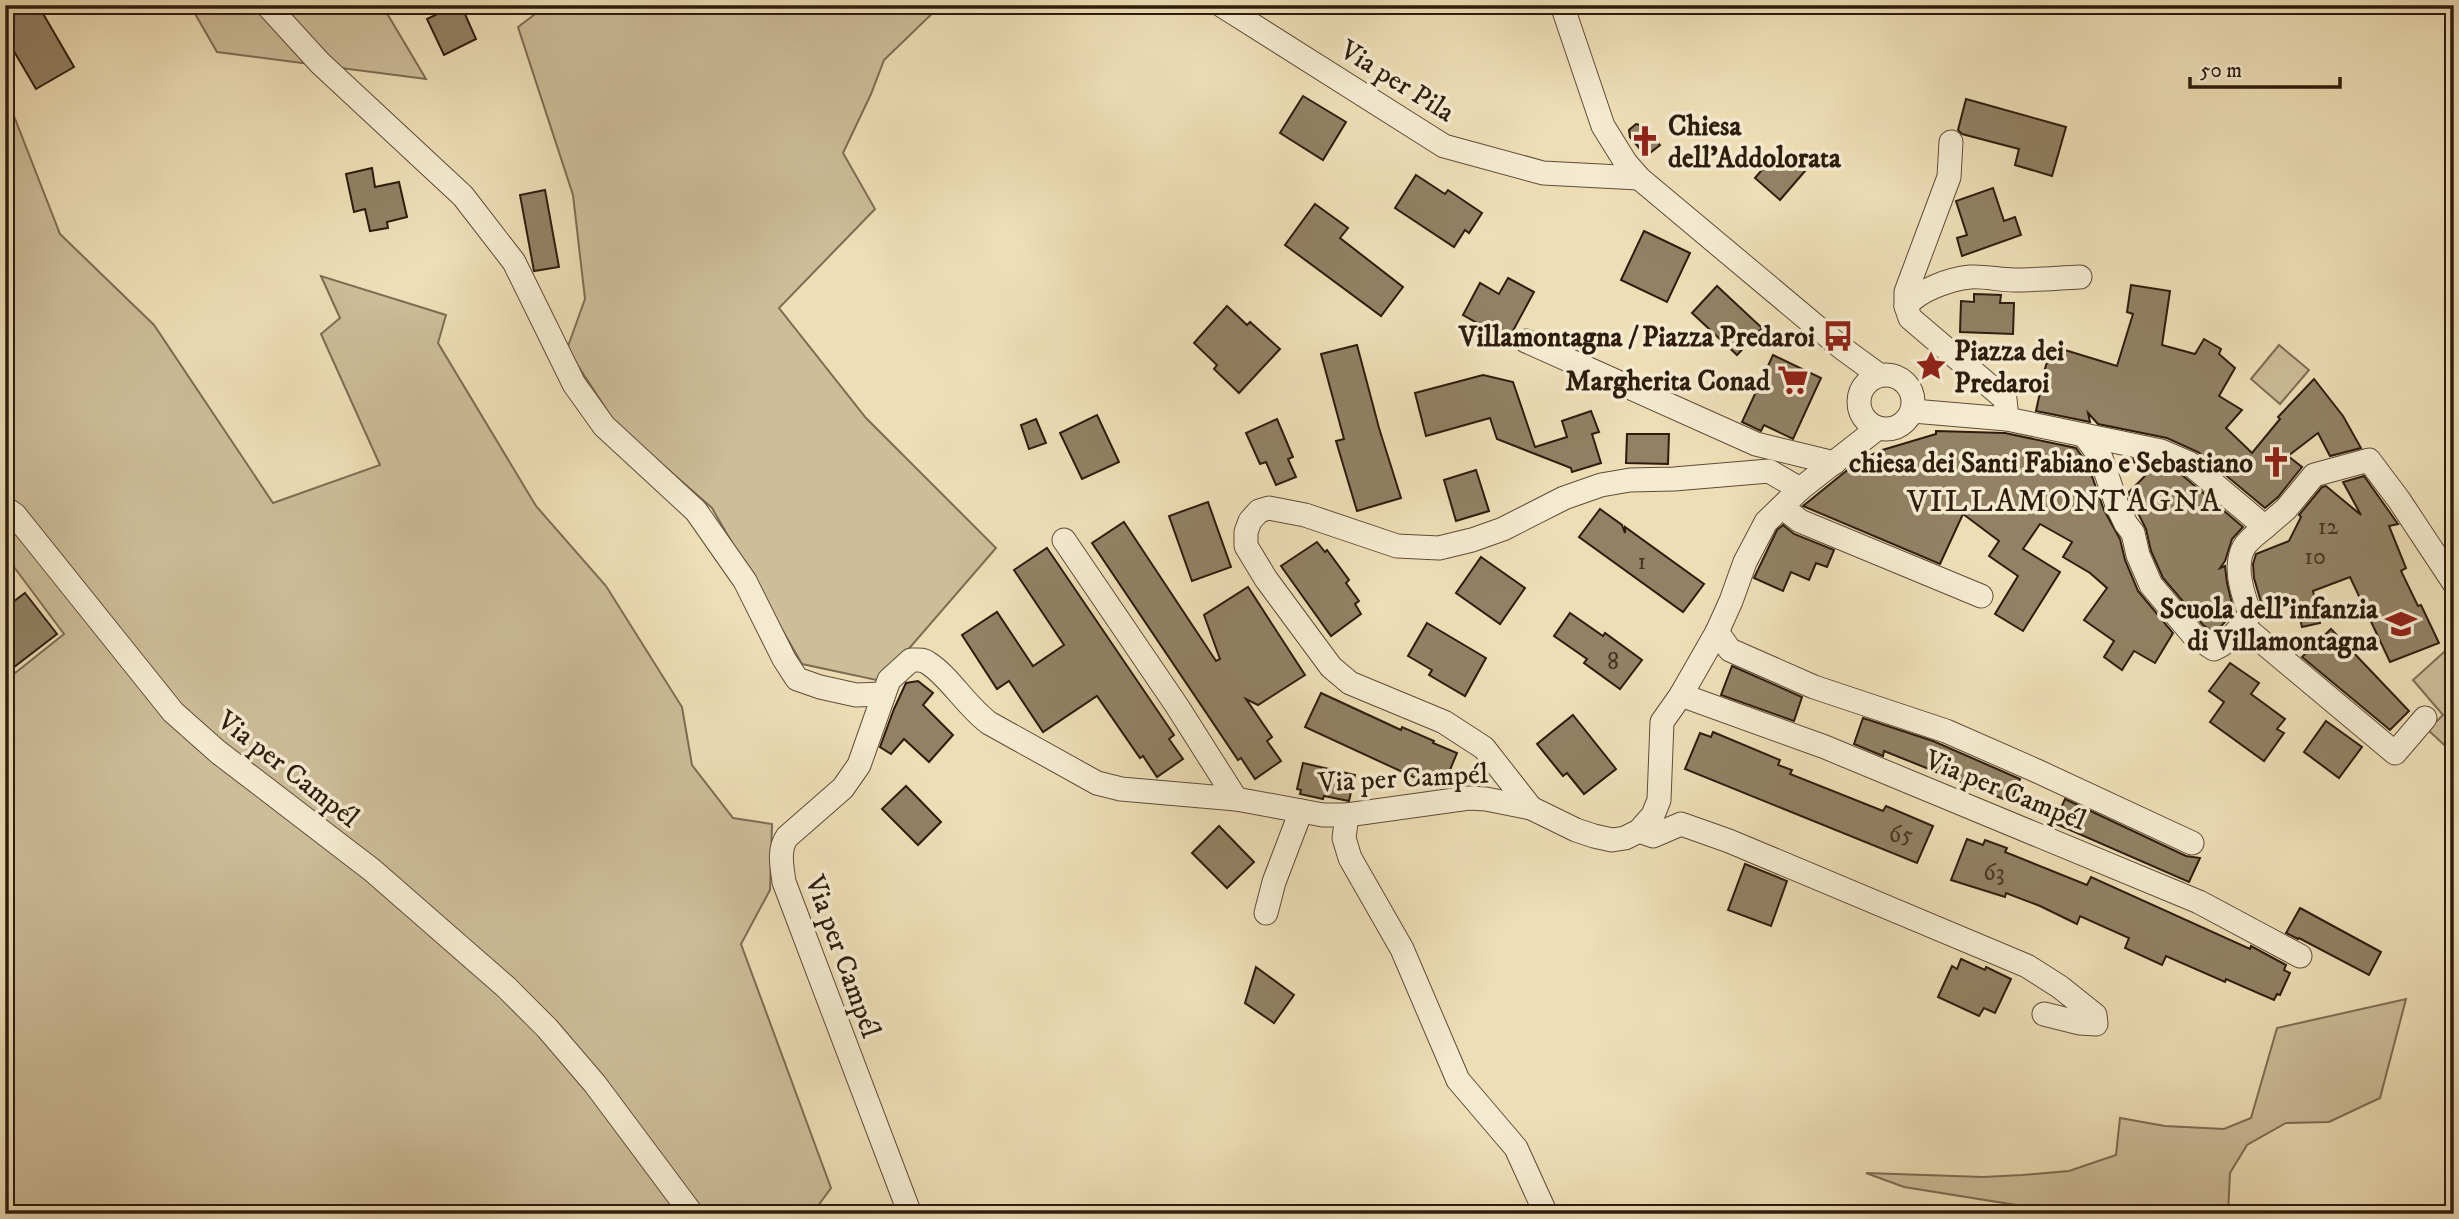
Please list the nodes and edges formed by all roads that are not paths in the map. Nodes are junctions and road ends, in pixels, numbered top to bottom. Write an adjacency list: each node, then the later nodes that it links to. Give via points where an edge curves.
1 (267, 5): 24 (street, via 320,63 463,196 514,262 574,384 604,426 696,511 745,581 797,679 856,695)
2 (1221, 5): 5 (street, Via per Pila, via 1444,145 1543,173)
3 (1562, 5): 5 (street, via 1603,127)
4 (1951, 142): 7 (street, via 1949,177 1906,292)
5 (1639, 178): 9 (street)
6 (2080, 277): 7 (street, via 1953,280)
7 (1906, 306): 11 (street, via 1910,318 2005,399)
8 (1526, 341): 14 (street, via 1756,444)
9 (1879, 375): 10 (street, via 1899,377 1907,383); 12 (street, via 1868,381 1858,401 1861,413)
10 (1913, 411): 11 (street); 12 (street, via 1905,423 1892,429)
11 (2007, 419): 13 (street)
12 (1878, 428): 14 (street)
13 (2084, 435): 18 (street, via 2139,445 2189,463); 22 (street, via 2101,458 2151,585 2178,619 2214,649)
14 (1834, 463): 15 (street)
15 (1800, 489): 16 (street); 28 (street, Via per Campél, via 1769,471 1630,480 1564,498 1503,528 1439,548 1397,546 1305,515 1269,508 1250,521 1246,546 1331,667 1350,683 1444,722 1484,748)
16 (1782, 507): 21 (street, via 1800,521); 23 (street, via 1766,522 1752,547)
17 (5, 508): 36 (street, Via per Campél, via 173,712 372,870 547,1028)
18 (2265, 527): 20 (street, via 2314,475 2370,460); 22 (street, via 2245,545 2240,558 2250,614)
19 (1064, 540): 27 (street)
20 (2454, 583)
21 (1981, 596)
22 (2242, 625): 26 (street, via 2395,752)
23 (1717, 632): 25 (street); 32 (street, Via per Campél, via 1730,650 1814,687 1946,731)
24 (883, 694): 27 (street, Via per Campél, via 889,680 911,660 925,660 978,715 1097,783 1143,792); 37 (street, Via per Campél, via 859,765 844,788 787,837 781,855 784,881)
25 (1681, 695): 31 (street, via 1662,722 1659,800); 34 (street, Via per Campél, via 1837,752 2186,897)
26 (2425, 718)
27 (1236, 799): 29 (street, Via per Campél)
28 (1531, 808): 30 (street, Via per Campél, via 1469,798); 31 (street, Via per Campél, via 1576,830 1612,840)
29 (1301, 811): 30 (street, Via per Campél); 33 (street)
30 (1347, 815): 38 (street, via 1344,838 1350,858 1402,949 1458,1080 1516,1148)
31 (1639, 831): 35 (street, Via per Campél, via 1653,836 1681,824 2027,966 2095,1015 2096,1024)
32 (2192, 843)
33 (1266, 913)
34 (2300, 956)
35 (2044, 1014)
36 (692, 1214)
37 (910, 1214)
38 (1546, 1214)

